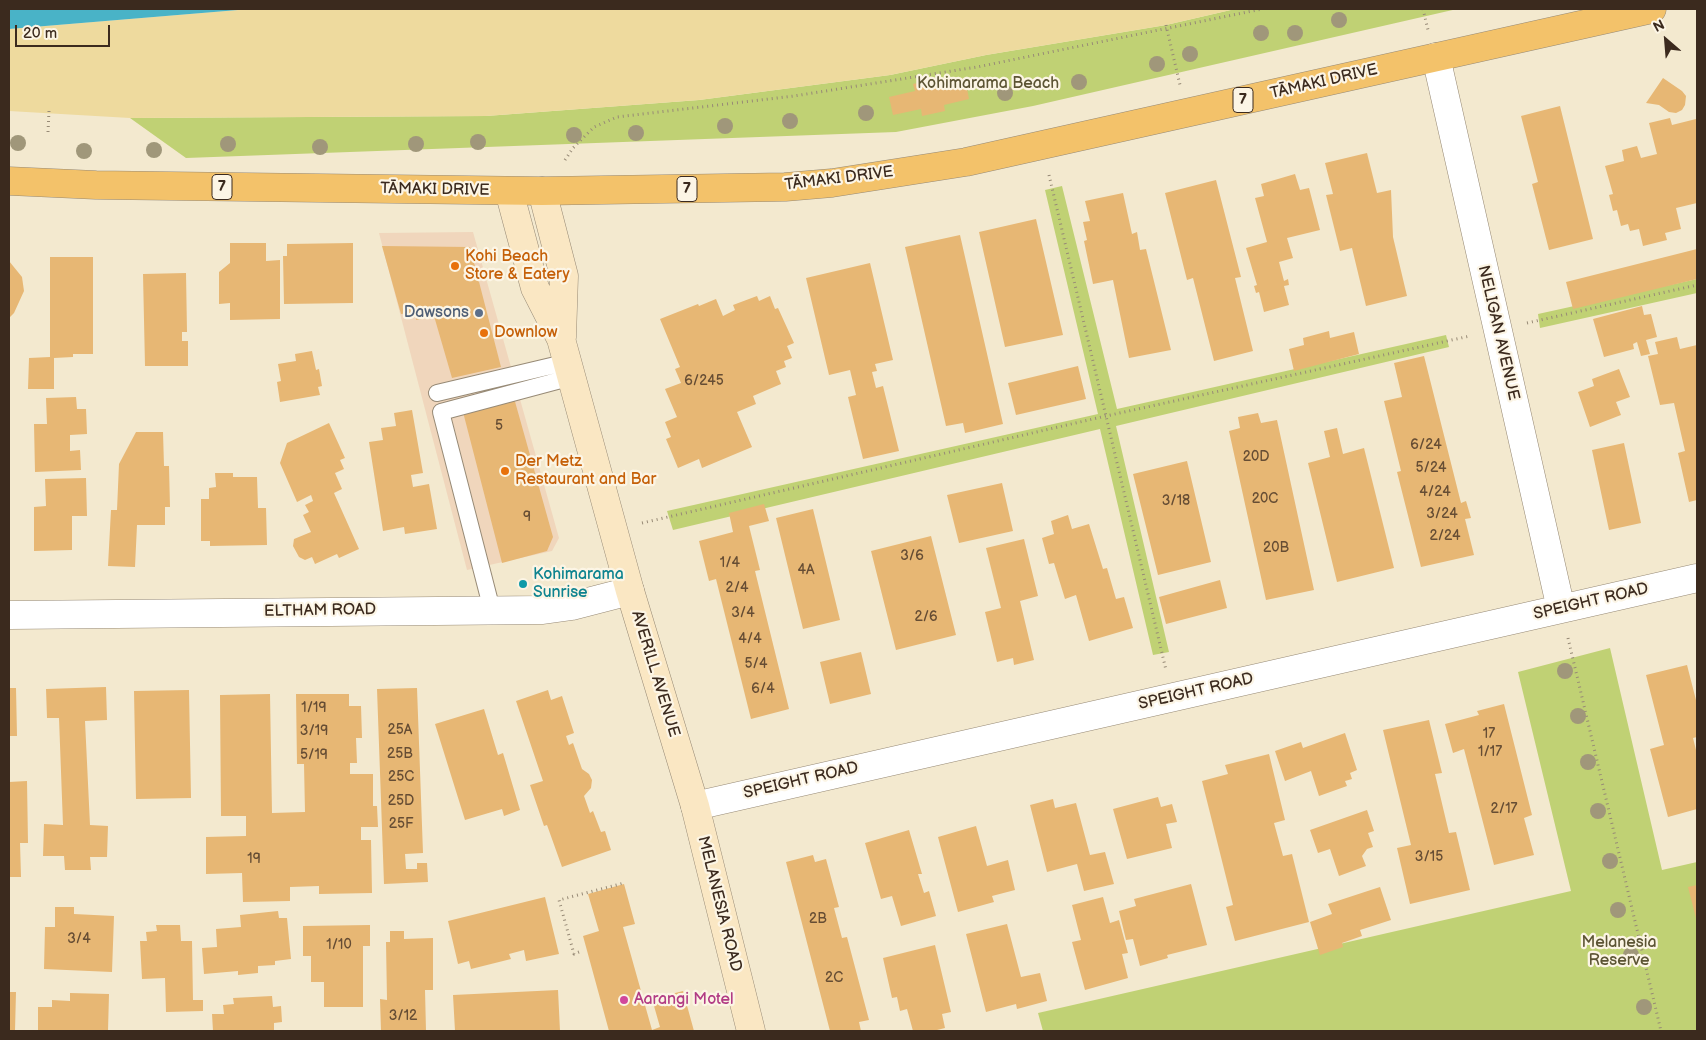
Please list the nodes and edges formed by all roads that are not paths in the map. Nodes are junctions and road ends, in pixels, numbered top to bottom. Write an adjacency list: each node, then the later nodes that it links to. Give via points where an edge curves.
1 (1652, 9): 2 (main road, TĀMAKI DRIVE / 7)
2 (1436, 57): 5 (main road, TĀMAKI DRIVE / 7, via 966,162 832,183 785,187); 10 (street, NELIGAN AVENUE)
3 (9, 181): 4 (main road, TĀMAKI DRIVE / 7)
4 (509, 190): 5 (main road, TĀMAKI DRIVE / 7); 6 (street, AVERILL AVENUE, via 535,288)
5 (542, 191): 6 (street, AVERILL AVENUE, via 564,276)
6 (567, 359): 7 (lane); 9 (street, AVERILL AVENUE); 11 (lane, via 441,412)
7 (437, 393)
8 (1697, 578): 10 (street, SPEIGHT ROAD)
9 (630, 591): 11 (street, ELTHAM ROAD, via 543,610); 13 (street, AVERILL AVENUE)
10 (1561, 609): 13 (street, SPEIGHT ROAD)
11 (492, 610): 12 (street, ELTHAM ROAD)
12 (9, 614)
13 (695, 806): 14 (street, MELANESIA ROAD)
14 (751, 1031)

